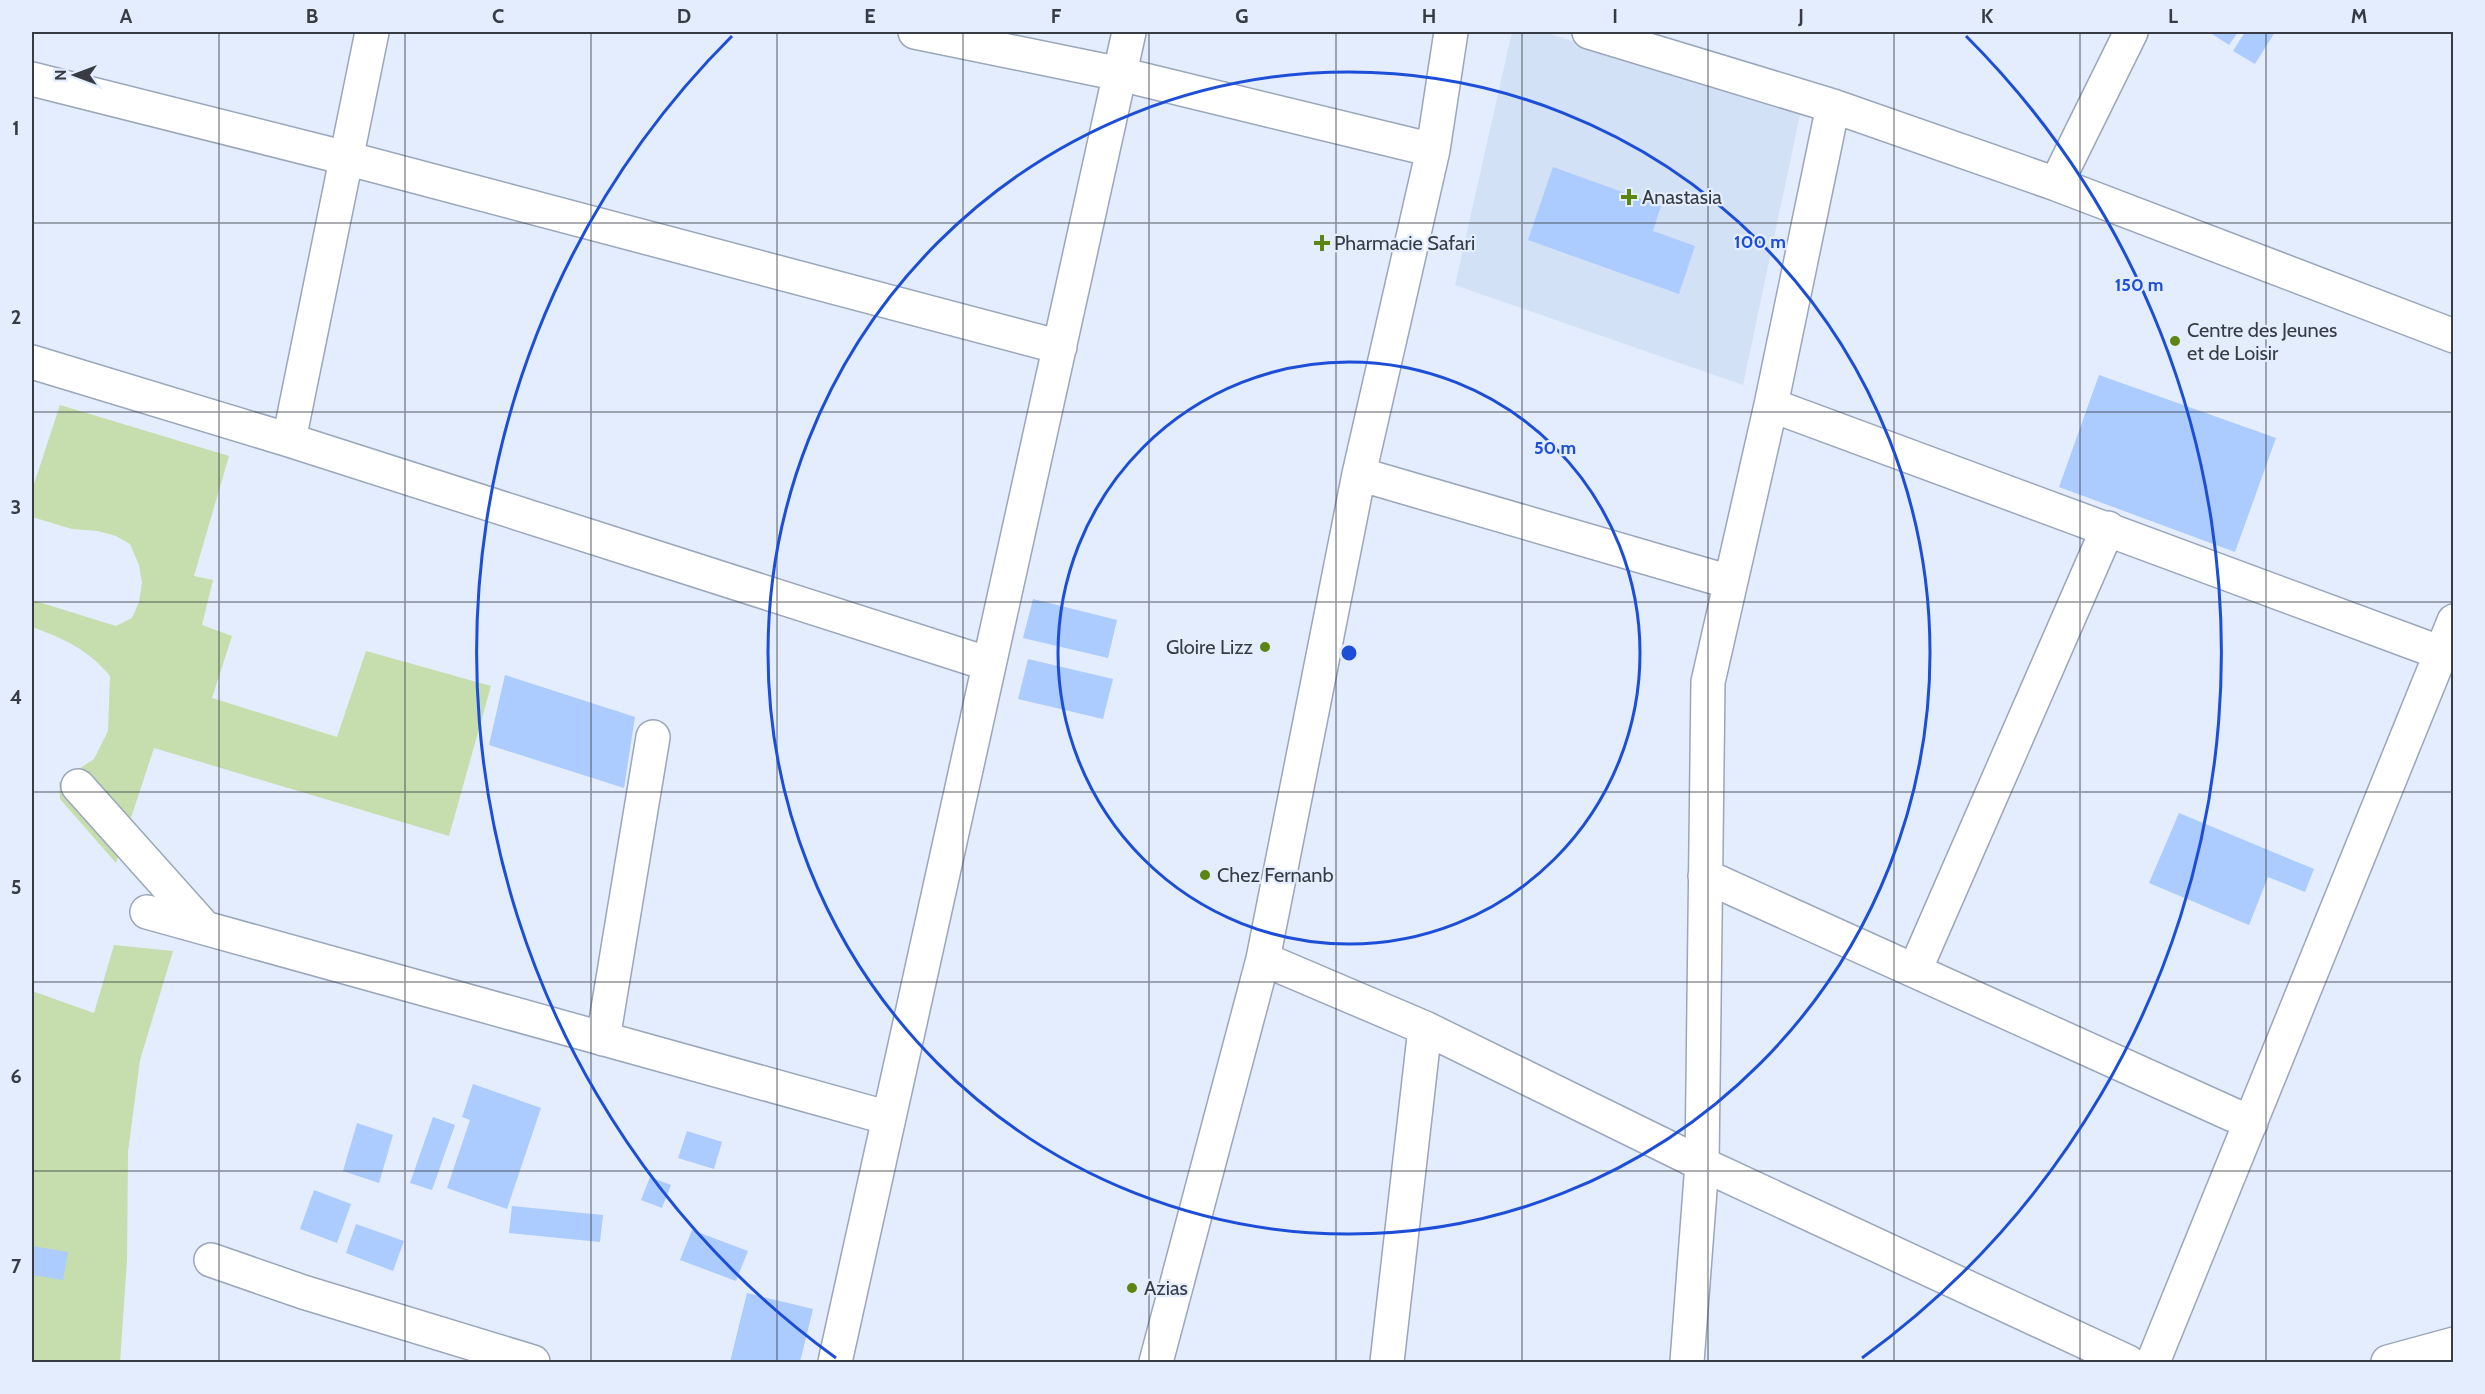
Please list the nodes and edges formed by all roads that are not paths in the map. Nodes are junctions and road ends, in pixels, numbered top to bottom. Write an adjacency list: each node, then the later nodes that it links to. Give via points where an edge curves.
1 (372, 32): 11 (street)
2 (915, 32): 7 (street)
3 (1129, 32): 7 (street)
4 (1451, 32): 10 (street)
5 (1589, 32): 9 (street)
6 (2131, 32): 12 (street)
7 (1120, 74): 10 (street); 14 (street)
8 (32, 79): 11 (street)
9 (1833, 106): 12 (street); 16 (street)
10 (1433, 150): 18 (street)
11 (346, 158): 14 (street); 17 (street)
12 (2056, 183): 13 (street)
13 (2454, 336)
14 (1060, 347): 23 (street)
15 (32, 362): 17 (street)
16 (1771, 405): 19 (street); 20 (street)
17 (289, 440): 23 (street)
18 (1359, 474): 20 (street); 29 (street)
19 (2108, 528): 22 (street); 30 (street)
20 (1730, 582): 26 (street, via 1708,682)
21 (2454, 621): 22 (street)
22 (2441, 652): 34 (street)
23 (990, 664): 33 (street)
24 (652, 737): 32 (street)
25 (78, 786): 28 (street)
26 (1705, 876): 30 (street); 35 (street)
27 (147, 912): 28 (street)
28 (204, 927): 32 (street)
29 (1263, 959): 31 (street); 40 (street)
30 (1915, 970): 34 (street)
31 (1425, 1028): 35 (street); 41 (street)
32 (603, 1038): 33 (street)
33 (889, 1118): 39 (street)
34 (2251, 1123): 44 (street)
35 (1702, 1164): 42 (street); 43 (street)
36 (211, 1260): 38 (street)
37 (2454, 1344): 45 (street)
38 (533, 1362)
39 (835, 1362)
40 (1156, 1362)
41 (1387, 1362)
42 (1687, 1362)
43 (2128, 1362)
44 (2153, 1362)
45 (2388, 1362)

